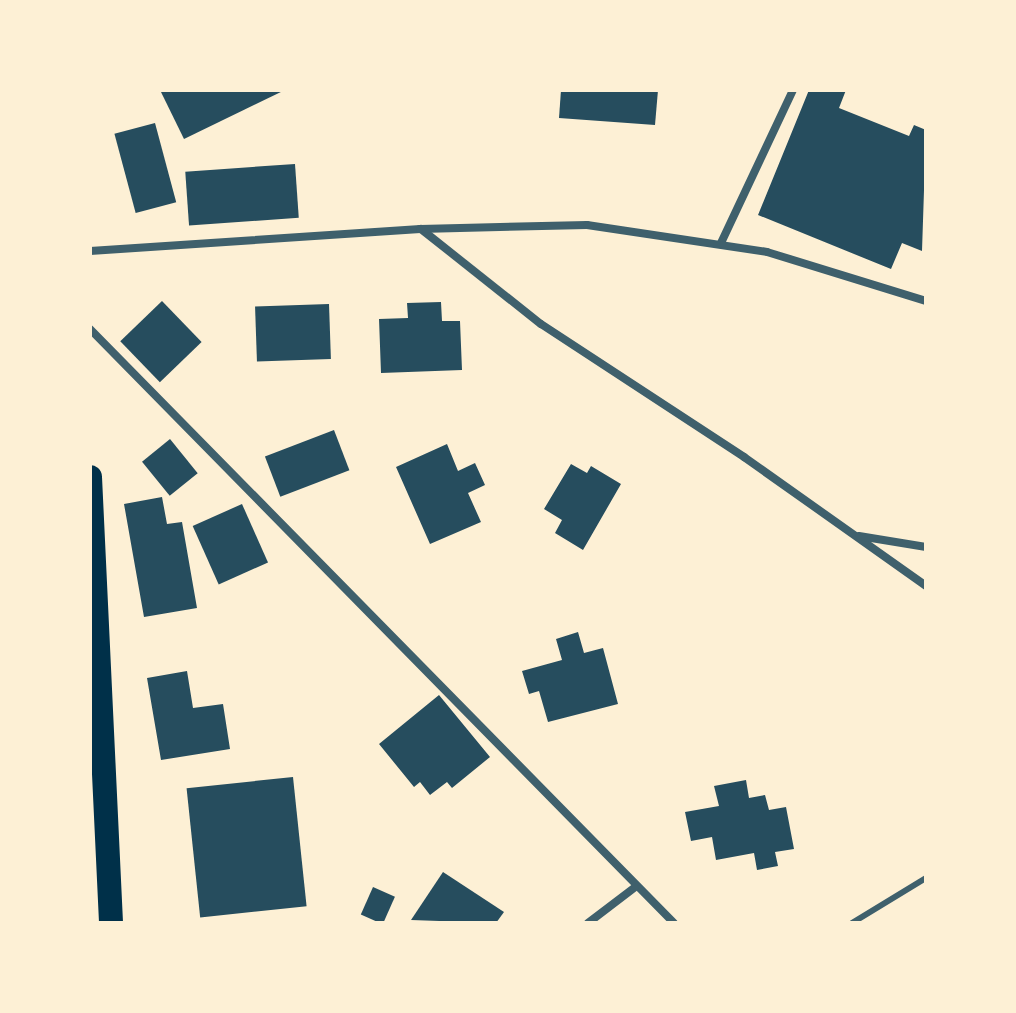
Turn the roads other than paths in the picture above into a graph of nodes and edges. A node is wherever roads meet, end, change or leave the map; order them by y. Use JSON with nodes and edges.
{"nodes":[{"id":1,"x":793,"y":90,"type":"edge"},
{"id":2,"x":420,"y":229,"type":"junction"},
{"id":3,"x":721,"y":243,"type":"junction"},
{"id":4,"x":90,"y":251,"type":"edge"},
{"id":5,"x":926,"y":301,"type":"edge"},
{"id":6,"x":90,"y":329,"type":"edge"},
{"id":7,"x":90,"y":477,"type":"edge"},
{"id":8,"x":854,"y":535,"type":"junction"},
{"id":9,"x":926,"y":547,"type":"edge"},
{"id":10,"x":926,"y":586,"type":"edge"},
{"id":11,"x":926,"y":878,"type":"edge"},
{"id":12,"x":634,"y":888,"type":"junction"},
{"id":13,"x":111,"y":923,"type":"edge"},
{"id":14,"x":588,"y":923,"type":"edge"},
{"id":15,"x":674,"y":923,"type":"edge"},
{"id":16,"x":852,"y":923,"type":"edge"}],
"edges":[{"from":1,"to":3,"type":"street"},
{"from":2,"to":3,"type":"street"},
{"from":2,"to":4,"type":"street"},
{"from":2,"to":8,"type":"street"},
{"from":3,"to":5,"type":"street"},
{"from":6,"to":12,"type":"street"},
{"from":7,"to":13,"type":"highway"},
{"from":8,"to":9,"type":"street"},
{"from":8,"to":10,"type":"street"},
{"from":11,"to":16,"type":"lane"},
{"from":12,"to":14,"type":"street"},
{"from":12,"to":15,"type":"street"}]}
